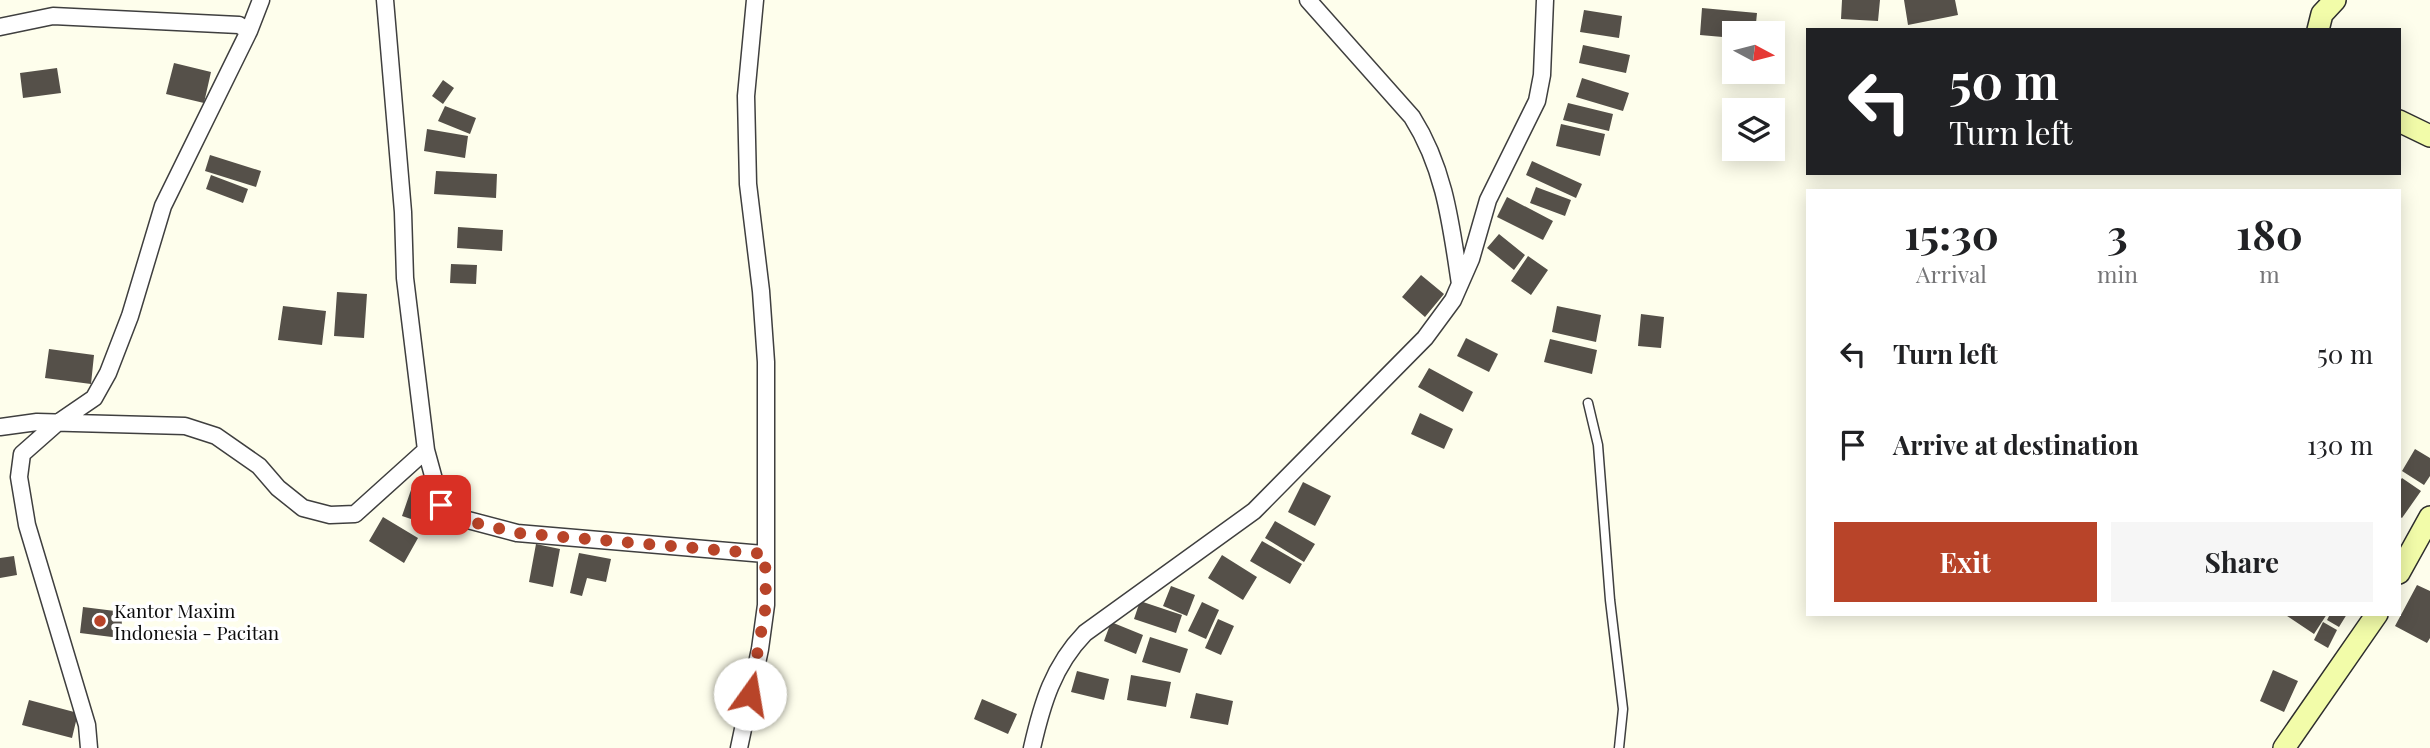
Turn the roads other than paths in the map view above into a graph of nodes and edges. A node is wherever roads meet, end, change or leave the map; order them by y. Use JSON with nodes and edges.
{"nodes":[{"id":1,"x":261,"y":0,"type":"edge"},
{"id":2,"x":385,"y":0,"type":"edge"},
{"id":3,"x":755,"y":0,"type":"edge"},
{"id":4,"x":1308,"y":0,"type":"edge"},
{"id":5,"x":1545,"y":0,"type":"edge"},
{"id":6,"x":2335,"y":0,"type":"edge"},
{"id":7,"x":0,"y":27,"type":"edge"},
{"id":8,"x":2318,"y":28,"type":"edge"},
{"id":9,"x":249,"y":31,"type":"junction"},
{"id":10,"x":2401,"y":122,"type":"edge"},
{"id":11,"x":2430,"y":136,"type":"edge"},
{"id":12,"x":1461,"y":287,"type":"junction"},
{"id":13,"x":1588,"y":403,"type":"dead end"},
{"id":14,"x":56,"y":424,"type":"junction"},
{"id":15,"x":0,"y":427,"type":"edge"},
{"id":16,"x":426,"y":450,"type":"junction"},
{"id":17,"x":2430,"y":517,"type":"edge"},
{"id":18,"x":765,"y":554,"type":"junction"},
{"id":19,"x":2401,"y":569,"type":"edge"},
{"id":20,"x":2375,"y":616,"type":"edge"},
{"id":21,"x":89,"y":748,"type":"edge"},
{"id":22,"x":739,"y":748,"type":"edge"},
{"id":23,"x":1032,"y":748,"type":"edge"},
{"id":24,"x":1619,"y":748,"type":"edge"},
{"id":25,"x":2284,"y":748,"type":"edge"}],
"edges":[{"from":1,"to":9,"type":"street"},
{"from":2,"to":16,"type":"street"},
{"from":3,"to":18,"type":"street"},
{"from":4,"to":12,"type":"street"},
{"from":5,"to":12,"type":"street"},
{"from":6,"to":8,"type":"main road"},
{"from":7,"to":9,"type":"street"},
{"from":9,"to":14,"type":"street"},
{"from":10,"to":11,"type":"main road"},
{"from":12,"to":23,"type":"street"},
{"from":13,"to":24,"type":"lane"},
{"from":14,"to":15,"type":"street"},
{"from":14,"to":16,"type":"street"},
{"from":14,"to":21,"type":"street"},
{"from":16,"to":18,"type":"street"},
{"from":17,"to":19,"type":"main road"},
{"from":18,"to":22,"type":"street"},
{"from":20,"to":25,"type":"main road"}]}
